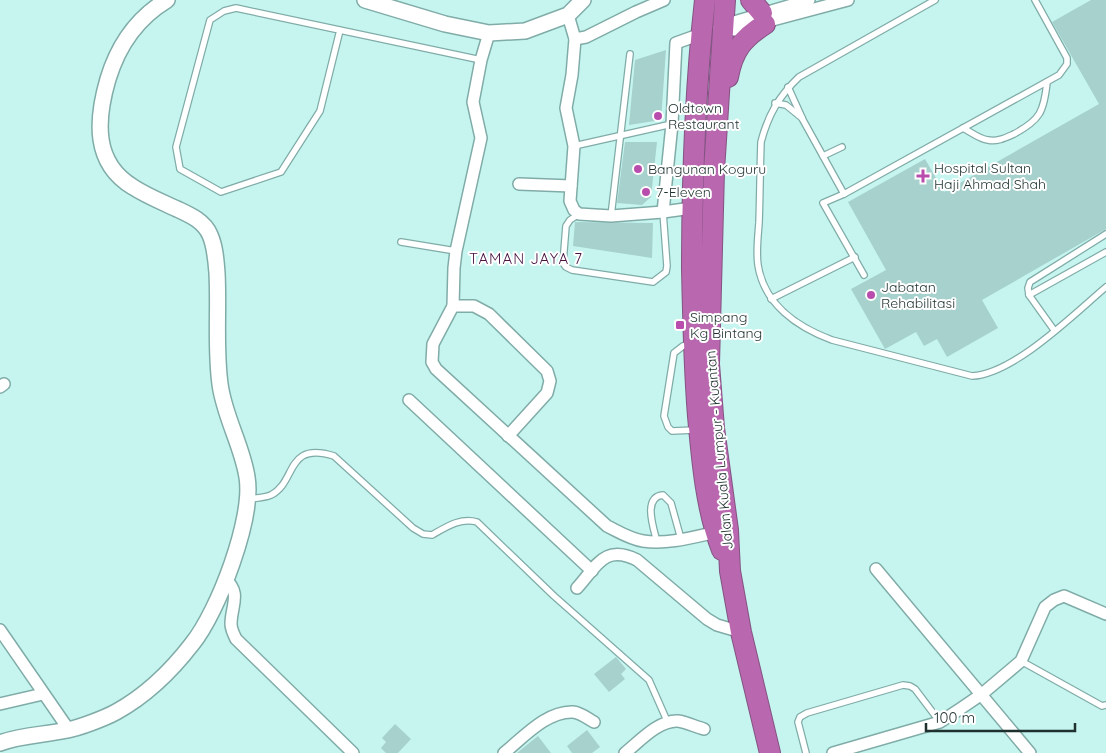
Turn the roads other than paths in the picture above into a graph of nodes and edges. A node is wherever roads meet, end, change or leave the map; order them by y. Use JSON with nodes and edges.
{"nodes":[{"id":1,"x":167,"y":0,"type":"edge"},
{"id":2,"x":365,"y":0,"type":"edge"},
{"id":3,"x":583,"y":0,"type":"edge"},
{"id":4,"x":664,"y":0,"type":"edge"},
{"id":5,"x":705,"y":0,"type":"edge"},
{"id":6,"x":725,"y":0,"type":"edge"},
{"id":7,"x":809,"y":0,"type":"edge"},
{"id":8,"x":848,"y":0,"type":"edge"},
{"id":9,"x":1035,"y":0,"type":"edge"},
{"id":10,"x":931,"y":1,"type":"edge"},
{"id":11,"x":760,"y":12,"type":"edge"},
{"id":12,"x":568,"y":15,"type":"junction"},
{"id":13,"x":723,"y":28,"type":"junction"},
{"id":14,"x":340,"y":30,"type":"junction"},
{"id":15,"x":701,"y":32,"type":"junction"},
{"id":16,"x":489,"y":33,"type":"junction"},
{"id":17,"x":574,"y":39,"type":"junction"},
{"id":18,"x":630,"y":54,"type":"dead end"},
{"id":19,"x":481,"y":60,"type":"junction"},
{"id":20,"x":1047,"y":82,"type":"junction"},
{"id":21,"x":788,"y":87,"type":"junction"},
{"id":22,"x":775,"y":104,"type":"junction"},
{"id":23,"x":803,"y":120,"type":"junction"},
{"id":24,"x":672,"y":124,"type":"junction"},
{"id":25,"x":717,"y":128,"type":"junction"},
{"id":26,"x":963,"y":128,"type":"junction"},
{"id":27,"x":621,"y":135,"type":"junction"},
{"id":28,"x":574,"y":146,"type":"junction"},
{"id":29,"x":842,"y":147,"type":"dead end"},
{"id":30,"x":823,"y":156,"type":"junction"},
{"id":31,"x":520,"y":184,"type":"dead end"},
{"id":32,"x":571,"y":186,"type":"junction"},
{"id":33,"x":844,"y":194,"type":"junction"},
{"id":34,"x":692,"y":208,"type":"junction"},
{"id":35,"x":662,"y":212,"type":"junction"},
{"id":36,"x":579,"y":214,"type":"junction"},
{"id":37,"x":611,"y":216,"type":"junction"},
{"id":38,"x":1106,"y":234,"type":"edge"},
{"id":39,"x":401,"y":242,"type":"dead end"},
{"id":40,"x":456,"y":251,"type":"junction"},
{"id":41,"x":1106,"y":252,"type":"edge"},
{"id":42,"x":855,"y":258,"type":"junction"},
{"id":43,"x":864,"y":275,"type":"dead end"},
{"id":44,"x":1106,"y":287,"type":"edge"},
{"id":45,"x":1029,"y":295,"type":"junction"},
{"id":46,"x":771,"y":299,"type":"junction"},
{"id":47,"x":453,"y":306,"type":"junction"},
{"id":48,"x":1054,"y":330,"type":"junction"},
{"id":49,"x":693,"y":342,"type":"junction"},
{"id":50,"x":408,"y":400,"type":"dead end"},
{"id":51,"x":699,"y":430,"type":"junction"},
{"id":52,"x":508,"y":436,"type":"junction"},
{"id":53,"x":248,"y":499,"type":"junction"},
{"id":54,"x":722,"y":531,"type":"junction"},
{"id":55,"x":680,"y":539,"type":"junction"},
{"id":56,"x":657,"y":542,"type":"junction"},
{"id":57,"x":876,"y":569,"type":"dead end"},
{"id":58,"x":592,"y":571,"type":"junction"},
{"id":59,"x":225,"y":580,"type":"junction"},
{"id":60,"x":577,"y":588,"type":"dead end"},
{"id":61,"x":1106,"y":614,"type":"edge"},
{"id":62,"x":0,"y":630,"type":"edge"},
{"id":63,"x":742,"y":632,"type":"junction"},
{"id":64,"x":1021,"y":661,"type":"junction"},
{"id":65,"x":43,"y":694,"type":"junction"},
{"id":66,"x":982,"y":694,"type":"junction"},
{"id":67,"x":0,"y":704,"type":"edge"},
{"id":68,"x":1106,"y":705,"type":"edge"},
{"id":69,"x":594,"y":722,"type":"dead end"},
{"id":70,"x":940,"y":722,"type":"junction"},
{"id":71,"x":668,"y":723,"type":"junction"},
{"id":72,"x":704,"y":729,"type":"dead end"},
{"id":73,"x":69,"y":730,"type":"junction"},
{"id":74,"x":0,"y":743,"type":"edge"},
{"id":75,"x":353,"y":753,"type":"edge"},
{"id":76,"x":504,"y":753,"type":"edge"},
{"id":77,"x":625,"y":753,"type":"edge"},
{"id":78,"x":770,"y":753,"type":"edge"},
{"id":79,"x":806,"y":753,"type":"edge"},
{"id":80,"x":833,"y":753,"type":"edge"},
{"id":81,"x":1030,"y":753,"type":"edge"}],
"edges":[{"from":1,"to":53,"type":"street"},
{"from":2,"to":16,"type":"street"},
{"from":3,"to":12,"type":"street"},
{"from":4,"to":17,"type":"street"},
{"from":5,"to":15,"type":"highway","name":"Jalan Kuala Lumpur - Kuantan"},
{"from":6,"to":13,"type":"highway","name":"Jalan Kuala Lumpur - Kuantan"},
{"from":7,"to":11,"type":"street"},
{"from":8,"to":11,"type":"street"},
{"from":9,"to":20,"type":"lane"},
{"from":10,"to":21,"type":"lane"},
{"from":11,"to":13,"type":"street"},
{"from":11,"to":25,"type":"highway"},
{"from":12,"to":16,"type":"street"},
{"from":12,"to":17,"type":"street"},
{"from":13,"to":15,"type":"street"},
{"from":13,"to":25,"type":"highway","name":"Jalan Kuala Lumpur - Kuantan"},
{"from":14,"to":14,"type":"lane"},
{"from":14,"to":19,"type":"lane"},
{"from":15,"to":24,"type":"street"},
{"from":15,"to":34,"type":"highway","name":"Jalan Kuala Lumpur - Kuantan"},
{"from":16,"to":19,"type":"street"},
{"from":17,"to":28,"type":"street"},
{"from":18,"to":27,"type":"lane"},
{"from":19,"to":40,"type":"street"},
{"from":20,"to":26,"type":"lane"},
{"from":20,"to":26,"type":"lane"},
{"from":21,"to":22,"type":"lane"},
{"from":21,"to":23,"type":"lane"},
{"from":22,"to":23,"type":"lane"},
{"from":22,"to":46,"type":"lane"},
{"from":23,"to":30,"type":"lane"},
{"from":24,"to":27,"type":"lane"},
{"from":24,"to":35,"type":"street"},
{"from":25,"to":54,"type":"highway","name":"Jalan Kuala Lumpur - Kuantan"},
{"from":26,"to":33,"type":"lane"},
{"from":27,"to":28,"type":"lane"},
{"from":27,"to":37,"type":"lane"},
{"from":28,"to":32,"type":"street"},
{"from":29,"to":30,"type":"lane"},
{"from":30,"to":33,"type":"lane"},
{"from":31,"to":32,"type":"street"},
{"from":32,"to":36,"type":"street"},
{"from":33,"to":42,"type":"lane"},
{"from":34,"to":35,"type":"street"},
{"from":34,"to":49,"type":"highway","name":"Jalan Kuala Lumpur - Kuantan"},
{"from":35,"to":36,"type":"lane"},
{"from":35,"to":37,"type":"street"},
{"from":36,"to":37,"type":"street"},
{"from":38,"to":45,"type":"lane"},
{"from":39,"to":40,"type":"lane"},
{"from":40,"to":47,"type":"street"},
{"from":41,"to":45,"type":"lane"},
{"from":42,"to":43,"type":"lane"},
{"from":42,"to":46,"type":"lane"},
{"from":44,"to":48,"type":"lane"},
{"from":45,"to":48,"type":"lane"},
{"from":46,"to":48,"type":"lane"},
{"from":47,"to":52,"type":"street"},
{"from":47,"to":52,"type":"street"},
{"from":49,"to":51,"type":"highway","name":"Jalan Kuala Lumpur - Kuantan"},
{"from":49,"to":51,"type":"lane"},
{"from":50,"to":58,"type":"street"},
{"from":51,"to":54,"type":"highway","name":"Jalan Kuala Lumpur - Kuantan"},
{"from":52,"to":56,"type":"street"},
{"from":53,"to":59,"type":"street"},
{"from":53,"to":71,"type":"lane"},
{"from":54,"to":55,"type":"street"},
{"from":54,"to":63,"type":"highway","name":"Jalan Kuala Lumpur - Kuantan"},
{"from":55,"to":56,"type":"street"},
{"from":55,"to":56,"type":"lane"},
{"from":57,"to":66,"type":"street"},
{"from":58,"to":60,"type":"street"},
{"from":58,"to":63,"type":"street"},
{"from":59,"to":73,"type":"street"},
{"from":59,"to":75,"type":"street"},
{"from":61,"to":64,"type":"street"},
{"from":62,"to":65,"type":"street"},
{"from":63,"to":78,"type":"highway","name":"Jalan Kuala Lumpur - Kuantan"},
{"from":64,"to":66,"type":"street"},
{"from":64,"to":68,"type":"lane"},
{"from":65,"to":67,"type":"street"},
{"from":65,"to":73,"type":"street"},
{"from":66,"to":70,"type":"street"},
{"from":66,"to":81,"type":"street"},
{"from":69,"to":76,"type":"street"},
{"from":70,"to":79,"type":"lane"},
{"from":70,"to":80,"type":"street"},
{"from":71,"to":72,"type":"street"},
{"from":71,"to":77,"type":"street"},
{"from":73,"to":74,"type":"street"}]}
